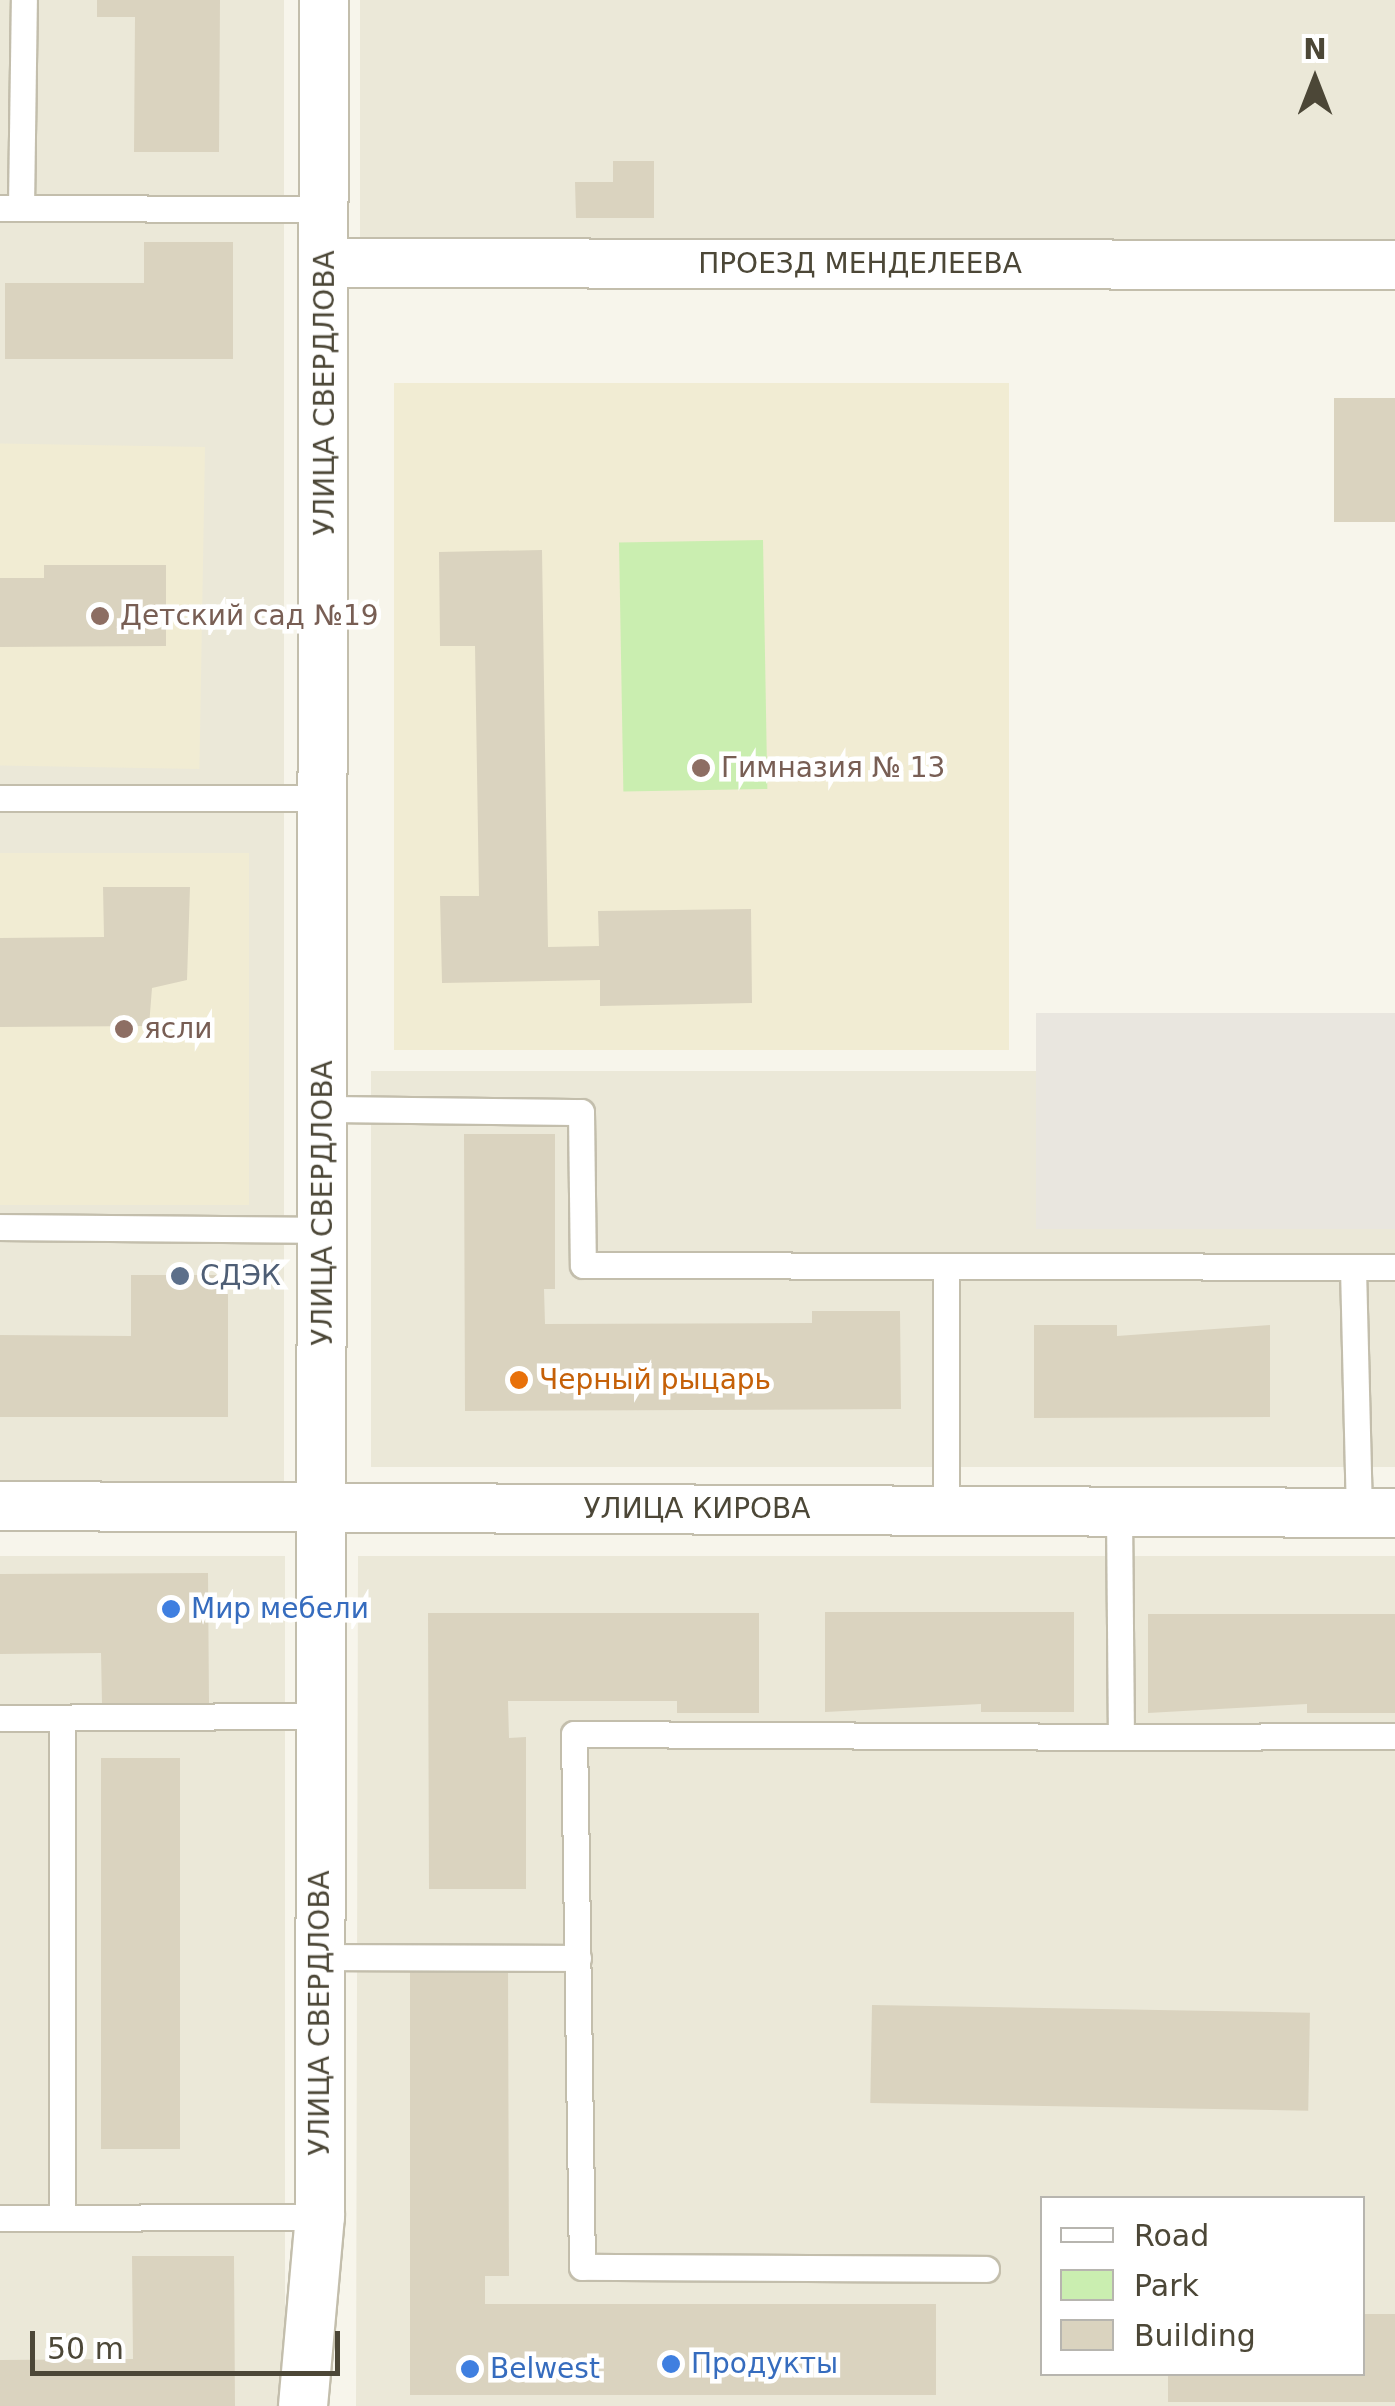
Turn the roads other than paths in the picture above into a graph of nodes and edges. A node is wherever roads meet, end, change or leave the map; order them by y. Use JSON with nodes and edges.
{"nodes":[{"id":1,"x":24,"y":0,"type":"edge"},
{"id":2,"x":324,"y":0,"type":"edge"},
{"id":3,"x":11,"y":208,"type":"edge"},
{"id":4,"x":324,"y":210,"type":"junction"},
{"id":5,"x":326,"y":263,"type":"junction"},
{"id":6,"x":1395,"y":264,"type":"edge"},
{"id":7,"x":0,"y":798,"type":"edge"},
{"id":8,"x":328,"y":798,"type":"junction"},
{"id":9,"x":324,"y":1109,"type":"junction"},
{"id":10,"x":0,"y":1227,"type":"edge"},
{"id":11,"x":322,"y":1230,"type":"junction"},
{"id":12,"x":946,"y":1266,"type":"junction"},
{"id":13,"x":1353,"y":1268,"type":"junction"},
{"id":14,"x":1395,"y":1268,"type":"edge"},
{"id":15,"x":0,"y":1506,"type":"edge"},
{"id":16,"x":322,"y":1506,"type":"junction"},
{"id":17,"x":946,"y":1511,"type":"junction"},
{"id":18,"x":1119,"y":1512,"type":"junction"},
{"id":19,"x":1377,"y":1513,"type":"edge"},
{"id":20,"x":321,"y":1716,"type":"junction"},
{"id":21,"x":0,"y":1718,"type":"edge"},
{"id":22,"x":62,"y":1718,"type":"junction"},
{"id":23,"x":1395,"y":1736,"type":"edge"},
{"id":24,"x":1121,"y":1737,"type":"junction"},
{"id":25,"x":320,"y":1957,"type":"junction"},
{"id":26,"x":578,"y":1958,"type":"junction"},
{"id":27,"x":320,"y":2217,"type":"junction"},
{"id":28,"x":0,"y":2218,"type":"edge"},
{"id":29,"x":62,"y":2218,"type":"junction"},
{"id":30,"x":986,"y":2269,"type":"dead end"},
{"id":31,"x":303,"y":2406,"type":"edge"}],
"edges":[{"from":1,"to":3,"type":"lane"},
{"from":2,"to":4,"type":"street","name":"УЛИЦА СВЕРДЛОВА"},
{"from":3,"to":4,"type":"lane"},
{"from":4,"to":5,"type":"street","name":"УЛИЦА СВЕРДЛОВА"},
{"from":5,"to":6,"type":"street","name":"ПРОЕЗД МЕНДЕЛЕЕВА"},
{"from":5,"to":8,"type":"street","name":"УЛИЦА СВЕРДЛОВА"},
{"from":7,"to":8,"type":"lane"},
{"from":8,"to":9,"type":"street","name":"УЛИЦА СВЕРДЛОВА"},
{"from":9,"to":11,"type":"street","name":"УЛИЦА СВЕРДЛОВА"},
{"from":9,"to":12,"type":"lane"},
{"from":10,"to":11,"type":"lane"},
{"from":11,"to":16,"type":"street","name":"УЛИЦА СВЕРДЛОВА"},
{"from":12,"to":13,"type":"lane"},
{"from":12,"to":17,"type":"lane"},
{"from":13,"to":14,"type":"lane"},
{"from":13,"to":19,"type":"lane"},
{"from":15,"to":16,"type":"street","name":"УЛИЦА КИРОВА"},
{"from":16,"to":17,"type":"street","name":"УЛИЦА КИРОВА"},
{"from":16,"to":20,"type":"street","name":"УЛИЦА СВЕРДЛОВА"},
{"from":17,"to":18,"type":"street","name":"УЛИЦА КИРОВА"},
{"from":18,"to":19,"type":"street","name":"УЛИЦА КИРОВА"},
{"from":18,"to":24,"type":"lane"},
{"from":20,"to":22,"type":"lane"},
{"from":20,"to":25,"type":"street","name":"УЛИЦА СВЕРДЛОВА"},
{"from":21,"to":22,"type":"lane"},
{"from":22,"to":29,"type":"lane"},
{"from":23,"to":24,"type":"lane"},
{"from":24,"to":26,"type":"lane"},
{"from":25,"to":26,"type":"lane"},
{"from":25,"to":27,"type":"street","name":"УЛИЦА СВЕРДЛОВА"},
{"from":26,"to":30,"type":"lane"},
{"from":27,"to":29,"type":"lane"},
{"from":27,"to":31,"type":"street","name":"УЛИЦА СВЕРДЛОВА"},
{"from":28,"to":29,"type":"lane"}]}
